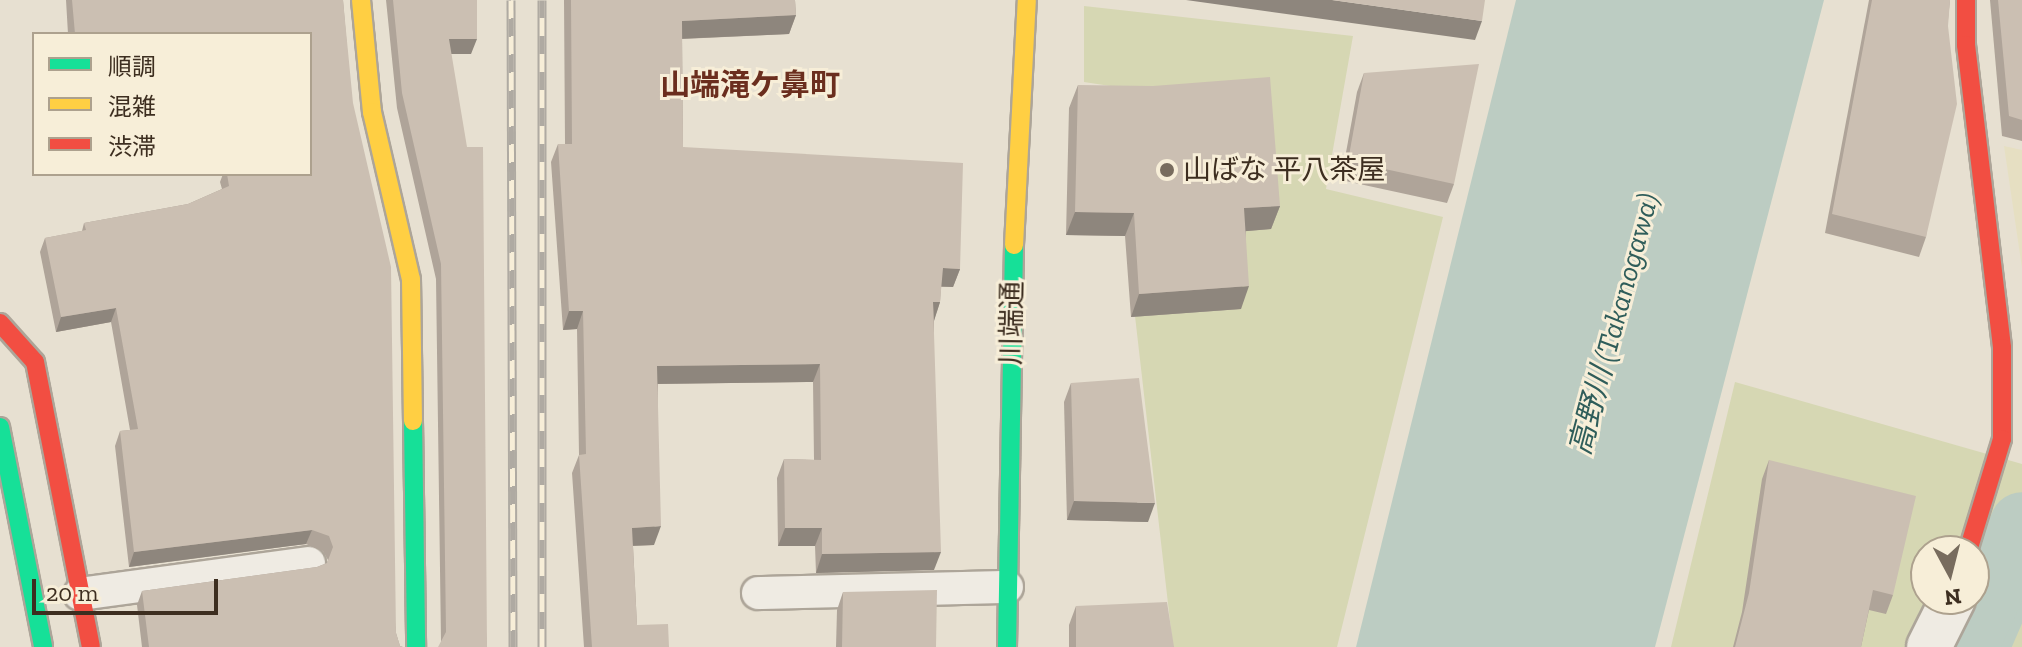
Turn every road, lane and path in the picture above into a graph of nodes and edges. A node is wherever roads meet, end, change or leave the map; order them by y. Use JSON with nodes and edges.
{"nodes":[{"id":1,"x":361,"y":0,"type":"edge"},
{"id":2,"x":1027,"y":0,"type":"edge"},
{"id":3,"x":1966,"y":0,"type":"edge"},
{"id":4,"x":0,"y":323,"type":"edge"},
{"id":5,"x":2012,"y":352,"type":"edge"},
{"id":6,"x":0,"y":427,"type":"edge"},
{"id":7,"x":1973,"y":535,"type":"edge"},
{"id":8,"x":309,"y":563,"type":"dead end"},
{"id":9,"x":1007,"y":587,"type":"junction"},
{"id":10,"x":758,"y":593,"type":"dead end"},
{"id":11,"x":80,"y":594,"type":"junction"},
{"id":12,"x":1945,"y":615,"type":"edge"},
{"id":13,"x":43,"y":647,"type":"edge"},
{"id":14,"x":91,"y":647,"type":"edge"},
{"id":15,"x":416,"y":647,"type":"edge"},
{"id":16,"x":1007,"y":647,"type":"edge"},
{"id":17,"x":1929,"y":647,"type":"edge"}],
"edges":[{"from":1,"to":15,"type":"main road"},
{"from":2,"to":9,"type":"main road","name":"川端通"},
{"from":3,"to":5,"type":"main road"},
{"from":4,"to":11,"type":"main road"},
{"from":5,"to":7,"type":"main road"},
{"from":6,"to":13,"type":"main road"},
{"from":8,"to":11,"type":"lane"},
{"from":9,"to":10,"type":"lane"},
{"from":9,"to":16,"type":"main road","name":"川端通"},
{"from":11,"to":14,"type":"main road"},
{"from":12,"to":17,"type":"street"}]}
